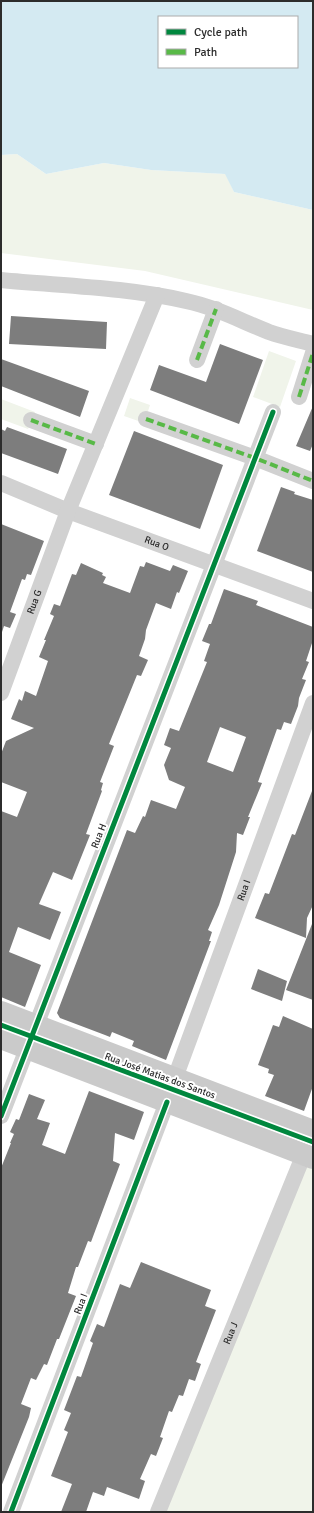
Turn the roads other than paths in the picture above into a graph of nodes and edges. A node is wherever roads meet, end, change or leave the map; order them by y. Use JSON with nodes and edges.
{"nodes":[{"id":1,"x":1,"y":280,"type":"edge"},
{"id":2,"x":157,"y":295,"type":"junction"},
{"id":3,"x":216,"y":309,"type":"junction"},
{"id":4,"x":313,"y":344,"type":"edge"},
{"id":5,"x":313,"y":353,"type":"edge"},
{"id":6,"x":197,"y":360,"type":"dead end"},
{"id":7,"x":299,"y":397,"type":"dead end"},
{"id":8,"x":273,"y":412,"type":"dead end"},
{"id":9,"x":146,"y":419,"type":"dead end"},
{"id":10,"x":31,"y":420,"type":"dead end"},
{"id":11,"x":96,"y":444,"type":"junction"},
{"id":12,"x":255,"y":458,"type":"junction"},
{"id":13,"x":313,"y":480,"type":"edge"},
{"id":14,"x":1,"y":483,"type":"edge"},
{"id":15,"x":68,"y":511,"type":"junction"},
{"id":16,"x":213,"y":563,"type":"junction"},
{"id":17,"x":313,"y":600,"type":"edge"},
{"id":18,"x":1,"y":693,"type":"edge"},
{"id":19,"x":313,"y":703,"type":"edge"},
{"id":20,"x":1,"y":1012,"type":"edge"},
{"id":21,"x":36,"y":1025,"type":"junction"},
{"id":22,"x":1,"y":1038,"type":"edge"},
{"id":23,"x":27,"y":1048,"type":"junction"},
{"id":24,"x":175,"y":1078,"type":"junction"},
{"id":25,"x":167,"y":1102,"type":"junction"},
{"id":26,"x":1,"y":1116,"type":"edge"},
{"id":27,"x":313,"y":1131,"type":"edge"},
{"id":28,"x":308,"y":1156,"type":"edge"},
{"id":29,"x":11,"y":1512,"type":"edge"},
{"id":30,"x":158,"y":1512,"type":"edge"}],
"edges":[{"from":1,"to":2,"type":"street"},
{"from":2,"to":3,"type":"street"},
{"from":2,"to":11,"type":"street","name":"Rua G"},
{"from":3,"to":4,"type":"street"},
{"from":3,"to":6,"type":"street"},
{"from":5,"to":7,"type":"street"},
{"from":8,"to":12,"type":"street","name":"Rua H"},
{"from":9,"to":12,"type":"street"},
{"from":10,"to":11,"type":"street"},
{"from":11,"to":15,"type":"street","name":"Rua G"},
{"from":12,"to":13,"type":"street"},
{"from":12,"to":16,"type":"street","name":"Rua H"},
{"from":14,"to":15,"type":"street","name":"Rua O"},
{"from":15,"to":16,"type":"street","name":"Rua O"},
{"from":15,"to":18,"type":"street","name":"Rua G"},
{"from":16,"to":17,"type":"street","name":"Rua O"},
{"from":16,"to":21,"type":"street","name":"Rua H"},
{"from":19,"to":24,"type":"street","name":"Rua I"},
{"from":20,"to":21,"type":"main road","name":"Rua José Matias dos Santos"},
{"from":21,"to":23,"type":"street","name":"Rua H"},
{"from":21,"to":24,"type":"main road","name":"Rua José Matias dos Santos"},
{"from":22,"to":23,"type":"main road","name":"Rua José Matias dos Santos"},
{"from":23,"to":25,"type":"main road","name":"Rua José Matias dos Santos"},
{"from":23,"to":26,"type":"street","name":"Rua H"},
{"from":24,"to":27,"type":"main road","name":"Rua José Matias dos Santos"},
{"from":25,"to":28,"type":"main road","name":"Rua José Matias dos Santos"},
{"from":25,"to":29,"type":"street","name":"Rua I"},
{"from":28,"to":30,"type":"street","name":"Rua J"}]}
